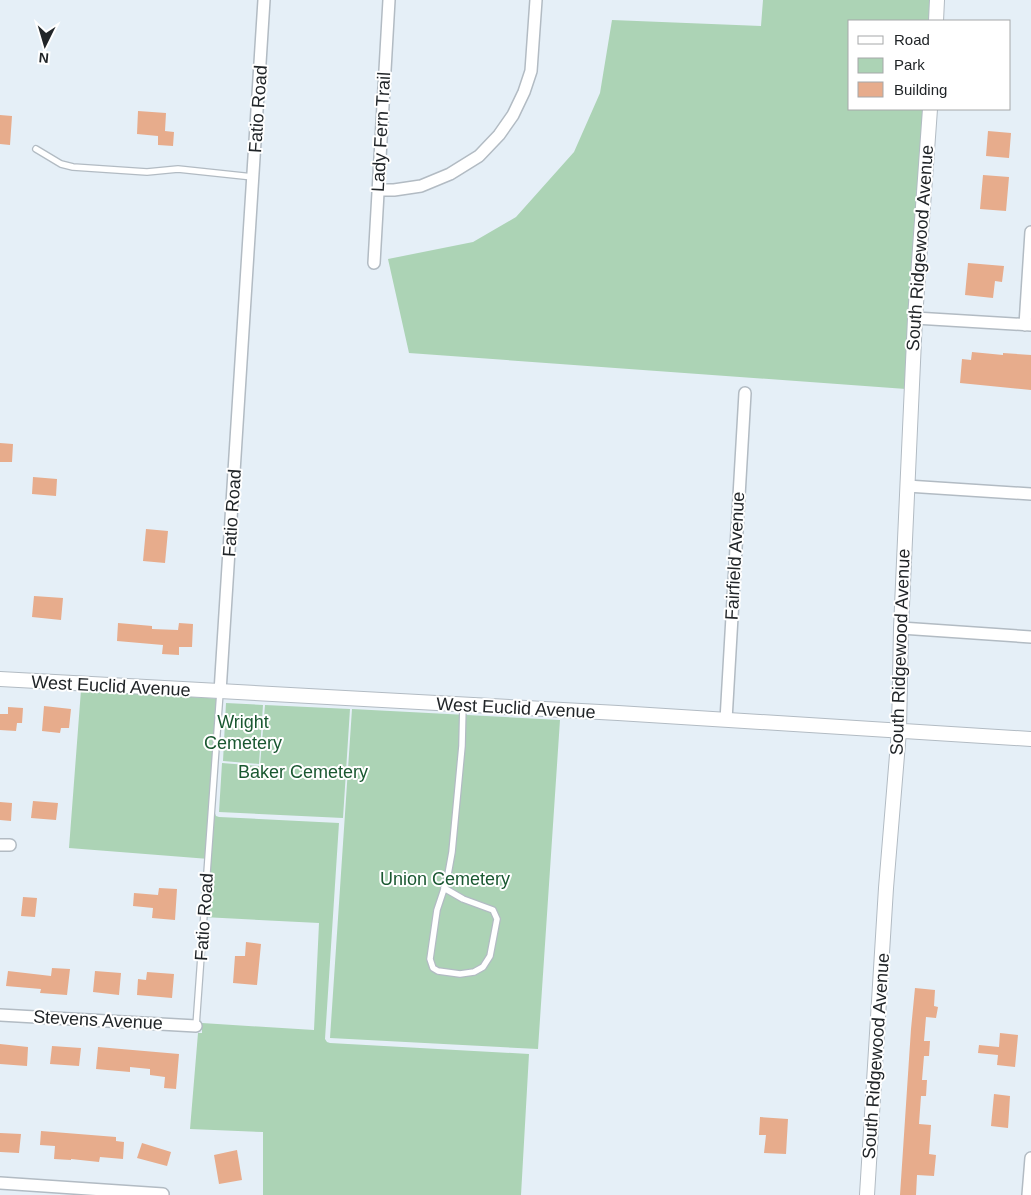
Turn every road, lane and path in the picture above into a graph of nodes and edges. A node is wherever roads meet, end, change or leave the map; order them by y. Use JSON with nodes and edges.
{"nodes":[{"id":1,"x":264,"y":0,"type":"edge"},
{"id":2,"x":389,"y":0,"type":"edge"},
{"id":3,"x":536,"y":0,"type":"edge"},
{"id":4,"x":937,"y":0,"type":"edge"},
{"id":5,"x":936,"y":20,"type":"edge"},
{"id":6,"x":930,"y":110,"type":"edge"},
{"id":7,"x":36,"y":148,"type":"dead end"},
{"id":8,"x":253,"y":177,"type":"junction"},
{"id":9,"x":378,"y":190,"type":"junction"},
{"id":10,"x":1031,"y":232,"type":"edge"},
{"id":11,"x":374,"y":263,"type":"dead end"},
{"id":12,"x":915,"y":318,"type":"junction"},
{"id":13,"x":1028,"y":325,"type":"edge"},
{"id":14,"x":745,"y":392,"type":"dead end"},
{"id":15,"x":907,"y":486,"type":"junction"},
{"id":16,"x":1031,"y":494,"type":"edge"},
{"id":17,"x":901,"y":628,"type":"junction"},
{"id":18,"x":1031,"y":637,"type":"edge"},
{"id":19,"x":0,"y":679,"type":"edge"},
{"id":20,"x":220,"y":692,"type":"junction"},
{"id":21,"x":463,"y":704,"type":"junction"},
{"id":22,"x":726,"y":720,"type":"junction"},
{"id":23,"x":899,"y":731,"type":"junction"},
{"id":24,"x":1031,"y":739,"type":"edge"},
{"id":25,"x":444,"y":888,"type":"junction"},
{"id":26,"x":0,"y":1015,"type":"edge"},
{"id":27,"x":196,"y":1026,"type":"joint"},
{"id":28,"x":1031,"y":1158,"type":"edge"},
{"id":29,"x":0,"y":1183,"type":"edge"},
{"id":30,"x":163,"y":1194,"type":"edge"},
{"id":31,"x":867,"y":1195,"type":"edge"},
{"id":32,"x":1028,"y":1195,"type":"edge"}],
"edges":[{"from":1,"to":8,"type":"street","name":"Fatio Road"},
{"from":2,"to":9,"type":"street","name":"Lady Fern Trail"},
{"from":3,"to":9,"type":"street"},
{"from":4,"to":5,"type":"street"},
{"from":6,"to":12,"type":"street","name":"South Ridgewood Avenue"},
{"from":7,"to":8,"type":"lane"},
{"from":8,"to":20,"type":"street","name":"Fatio Road"},
{"from":9,"to":11,"type":"street","name":"Lady Fern Trail"},
{"from":10,"to":13,"type":"street"},
{"from":12,"to":13,"type":"street"},
{"from":12,"to":15,"type":"street","name":"South Ridgewood Avenue"},
{"from":14,"to":22,"type":"street","name":"Fairfield Avenue"},
{"from":15,"to":16,"type":"street"},
{"from":15,"to":17,"type":"street","name":"South Ridgewood Avenue"},
{"from":17,"to":18,"type":"street"},
{"from":17,"to":23,"type":"street","name":"South Ridgewood Avenue"},
{"from":19,"to":20,"type":"street","name":"West Euclid Avenue"},
{"from":20,"to":21,"type":"street","name":"West Euclid Avenue"},
{"from":20,"to":27,"type":"lane","name":"Fatio Road"},
{"from":21,"to":22,"type":"street","name":"West Euclid Avenue"},
{"from":21,"to":25,"type":"lane"},
{"from":22,"to":23,"type":"street","name":"West Euclid Avenue"},
{"from":23,"to":24,"type":"street","name":"West Euclid Avenue"},
{"from":23,"to":31,"type":"street","name":"South Ridgewood Avenue"},
{"from":25,"to":25,"type":"lane"},
{"from":26,"to":27,"type":"street","name":"Stevens Avenue"},
{"from":28,"to":32,"type":"street"},
{"from":29,"to":30,"type":"street"}]}
